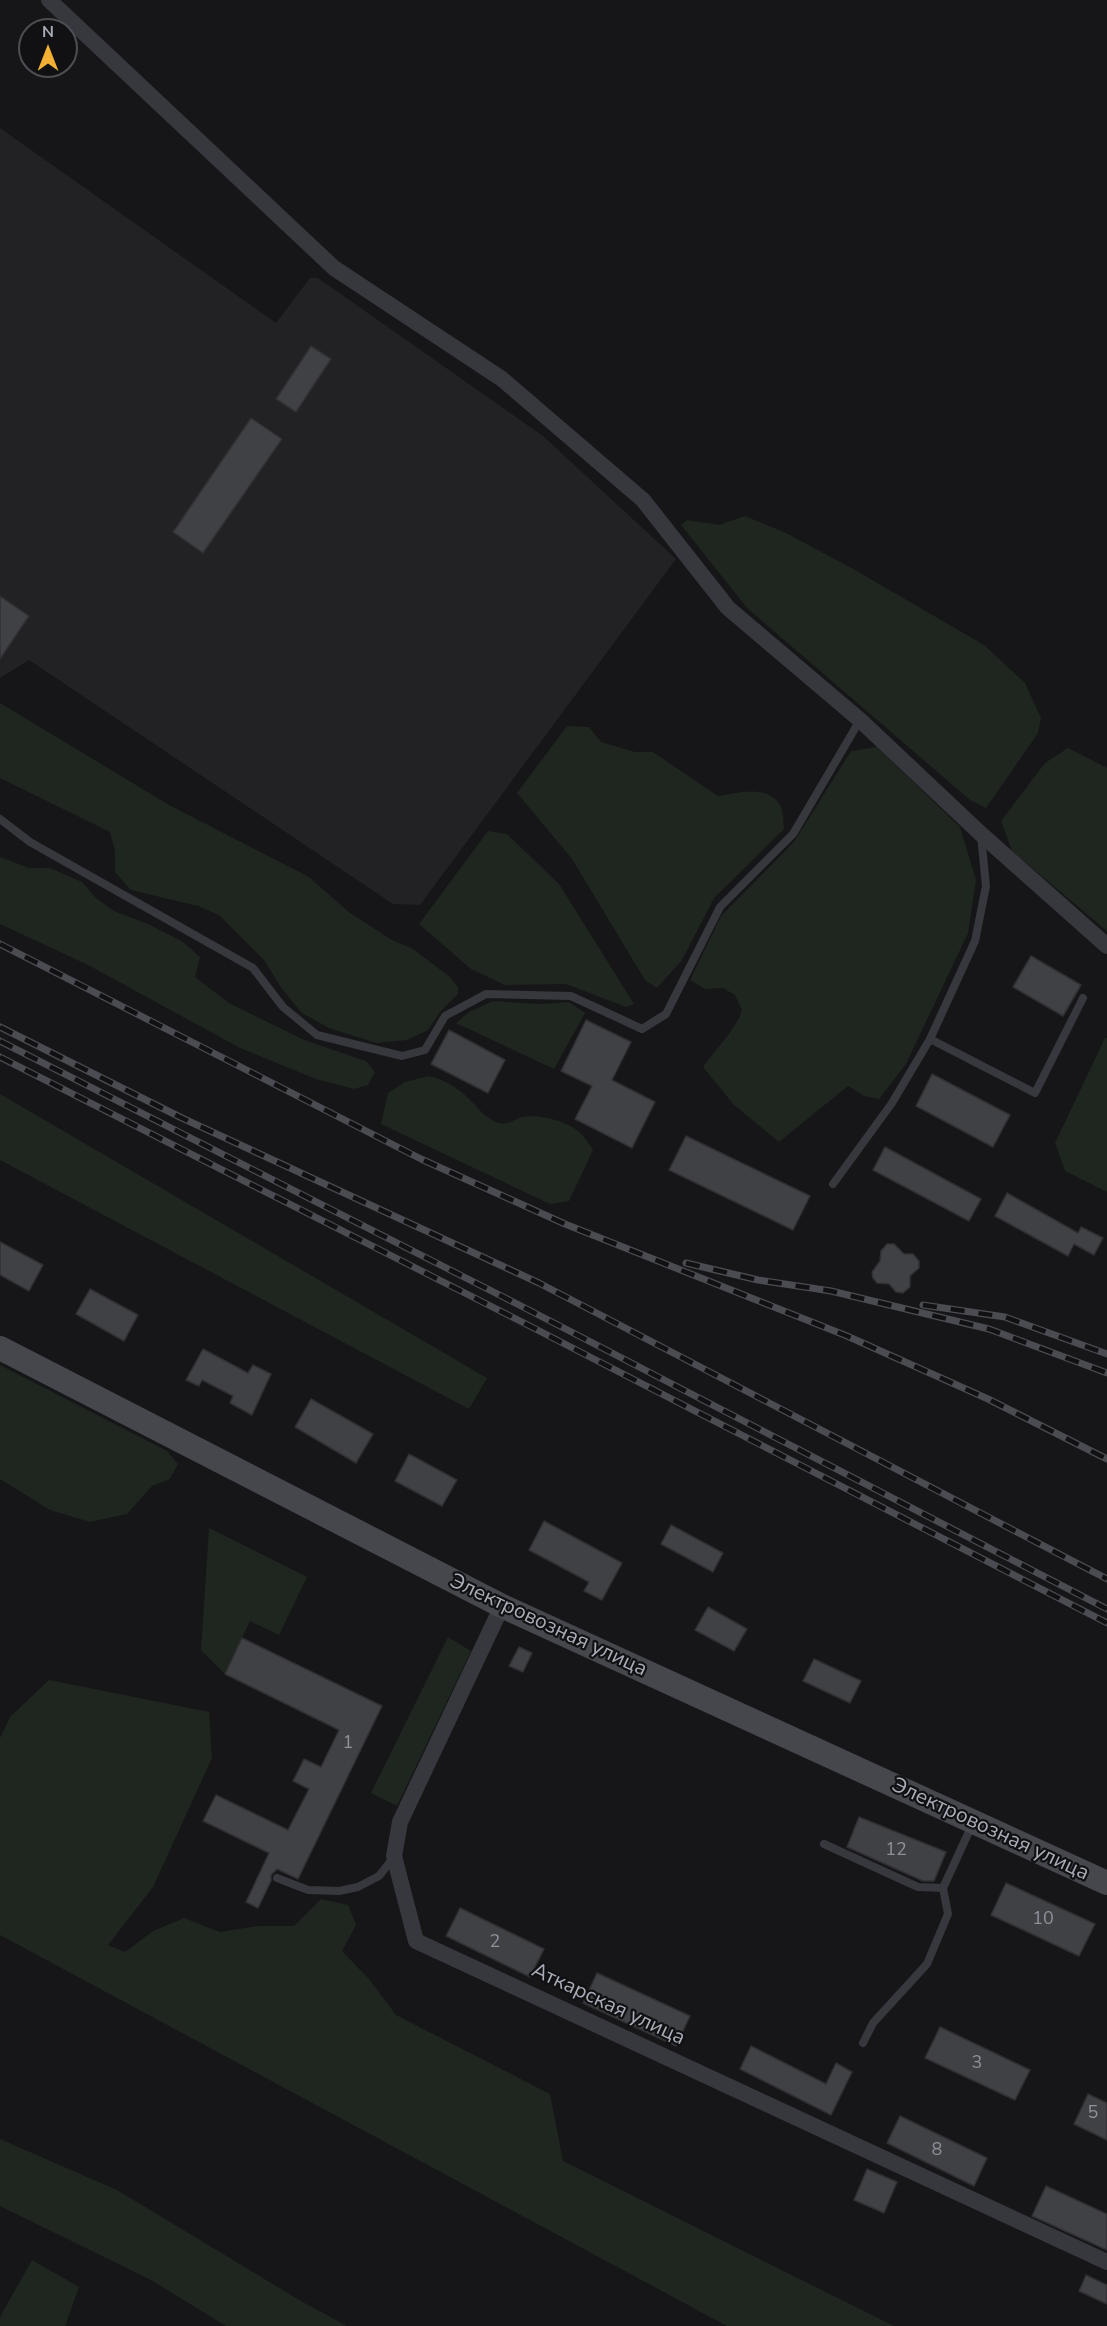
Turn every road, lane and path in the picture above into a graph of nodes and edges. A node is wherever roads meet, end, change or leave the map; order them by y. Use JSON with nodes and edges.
{"nodes":[{"id":1,"x":49,"y":0,"type":"edge"},
{"id":2,"x":860,"y":720,"type":"junction"},
{"id":3,"x":0,"y":819,"type":"edge"},
{"id":4,"x":981,"y":834,"type":"junction"},
{"id":5,"x":1107,"y":946,"type":"edge"},
{"id":6,"x":1083,"y":998,"type":"dead end"},
{"id":7,"x":930,"y":1039,"type":"junction"},
{"id":8,"x":833,"y":1184,"type":"dead end"},
{"id":9,"x":0,"y":1348,"type":"edge"},
{"id":10,"x":502,"y":1606,"type":"junction"},
{"id":11,"x":974,"y":1822,"type":"junction"},
{"id":12,"x":824,"y":1844,"type":"dead end"},
{"id":13,"x":394,"y":1856,"type":"junction"},
{"id":14,"x":277,"y":1878,"type":"dead end"},
{"id":15,"x":1107,"y":1883,"type":"edge"},
{"id":16,"x":943,"y":1888,"type":"junction"},
{"id":17,"x":863,"y":2043,"type":"dead end"},
{"id":18,"x":1107,"y":2262,"type":"edge"}],
"edges":[{"from":1,"to":2,"type":"street"},
{"from":2,"to":3,"type":"lane"},
{"from":2,"to":4,"type":"street"},
{"from":4,"to":5,"type":"street"},
{"from":4,"to":7,"type":"lane"},
{"from":6,"to":7,"type":"lane"},
{"from":7,"to":8,"type":"lane"},
{"from":9,"to":10,"type":"street","name":"Электровозная улица"},
{"from":10,"to":11,"type":"street","name":"Электровозная улица"},
{"from":10,"to":13,"type":"street","name":"Аткарская улица"},
{"from":11,"to":15,"type":"street","name":"Электровозная улица"},
{"from":11,"to":16,"type":"lane"},
{"from":12,"to":16,"type":"lane"},
{"from":13,"to":14,"type":"lane"},
{"from":13,"to":18,"type":"street","name":"Аткарская улица"},
{"from":16,"to":17,"type":"lane"}]}
